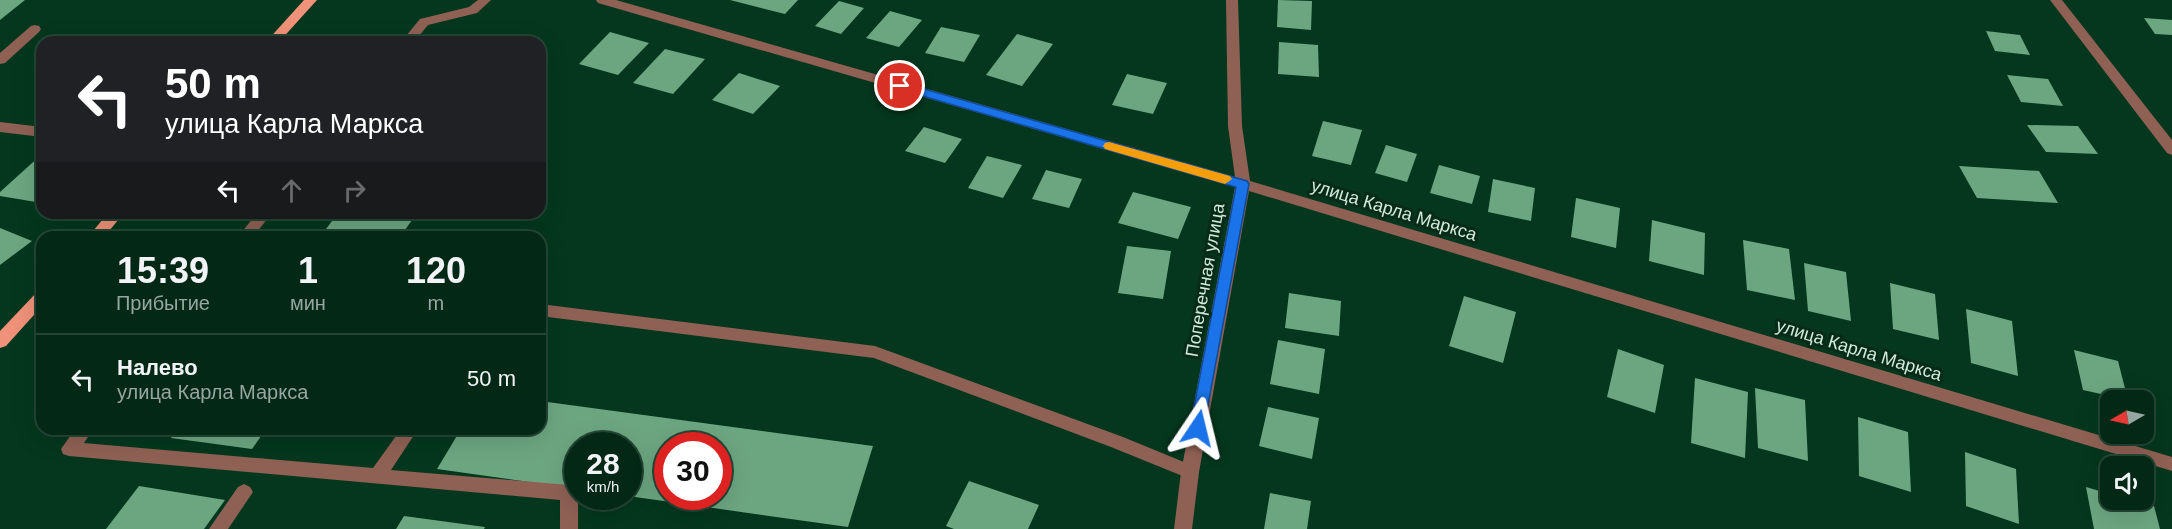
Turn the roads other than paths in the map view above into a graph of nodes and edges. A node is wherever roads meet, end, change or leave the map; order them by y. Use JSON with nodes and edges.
{"nodes":[{"id":1,"x":310,"y":0,"type":"edge"},
{"id":2,"x":484,"y":0,"type":"edge"},
{"id":3,"x":602,"y":0,"type":"edge"},
{"id":4,"x":1232,"y":0,"type":"edge"},
{"id":5,"x":2056,"y":0,"type":"edge"},
{"id":6,"x":35,"y":29,"type":"dead end"},
{"id":7,"x":277,"y":36,"type":"edge"},
{"id":8,"x":412,"y":36,"type":"edge"},
{"id":9,"x":0,"y":60,"type":"edge"},
{"id":10,"x":0,"y":127,"type":"edge"},
{"id":11,"x":36,"y":131,"type":"edge"},
{"id":12,"x":2172,"y":150,"type":"edge"},
{"id":13,"x":1243,"y":184,"type":"junction"},
{"id":14,"x":112,"y":219,"type":"edge"},
{"id":15,"x":260,"y":219,"type":"edge"},
{"id":16,"x":100,"y":231,"type":"edge"},
{"id":17,"x":250,"y":231,"type":"edge"},
{"id":18,"x":36,"y":303,"type":"edge"},
{"id":19,"x":546,"y":311,"type":"edge"},
{"id":20,"x":0,"y":342,"type":"edge"},
{"id":21,"x":80,"y":435,"type":"edge"},
{"id":22,"x":406,"y":435,"type":"edge"},
{"id":23,"x":2172,"y":464,"type":"edge"},
{"id":24,"x":1190,"y":471,"type":"junction"},
{"id":25,"x":377,"y":476,"type":"junction"},
{"id":26,"x":244,"y":492,"type":"dead end"},
{"id":27,"x":218,"y":529,"type":"edge"},
{"id":28,"x":569,"y":529,"type":"edge"},
{"id":29,"x":1183,"y":529,"type":"edge"}],
"edges":[{"from":1,"to":7,"type":"main road"},
{"from":2,"to":8,"type":"street"},
{"from":3,"to":13,"type":"street","name":"улица Карла Маркса"},
{"from":4,"to":13,"type":"street","name":"Поперечная улица"},
{"from":5,"to":12,"type":"street"},
{"from":6,"to":9,"type":"street"},
{"from":10,"to":11,"type":"street"},
{"from":13,"to":23,"type":"street","name":"улица Карла Маркса"},
{"from":13,"to":24,"type":"street","name":"Поперечная улица"},
{"from":14,"to":16,"type":"main road"},
{"from":15,"to":17,"type":"street"},
{"from":18,"to":20,"type":"main road"},
{"from":19,"to":24,"type":"street"},
{"from":21,"to":25,"type":"street"},
{"from":22,"to":25,"type":"street"},
{"from":24,"to":29,"type":"street","name":"Поперечная улица"},
{"from":25,"to":28,"type":"street"},
{"from":26,"to":27,"type":"street"}]}
